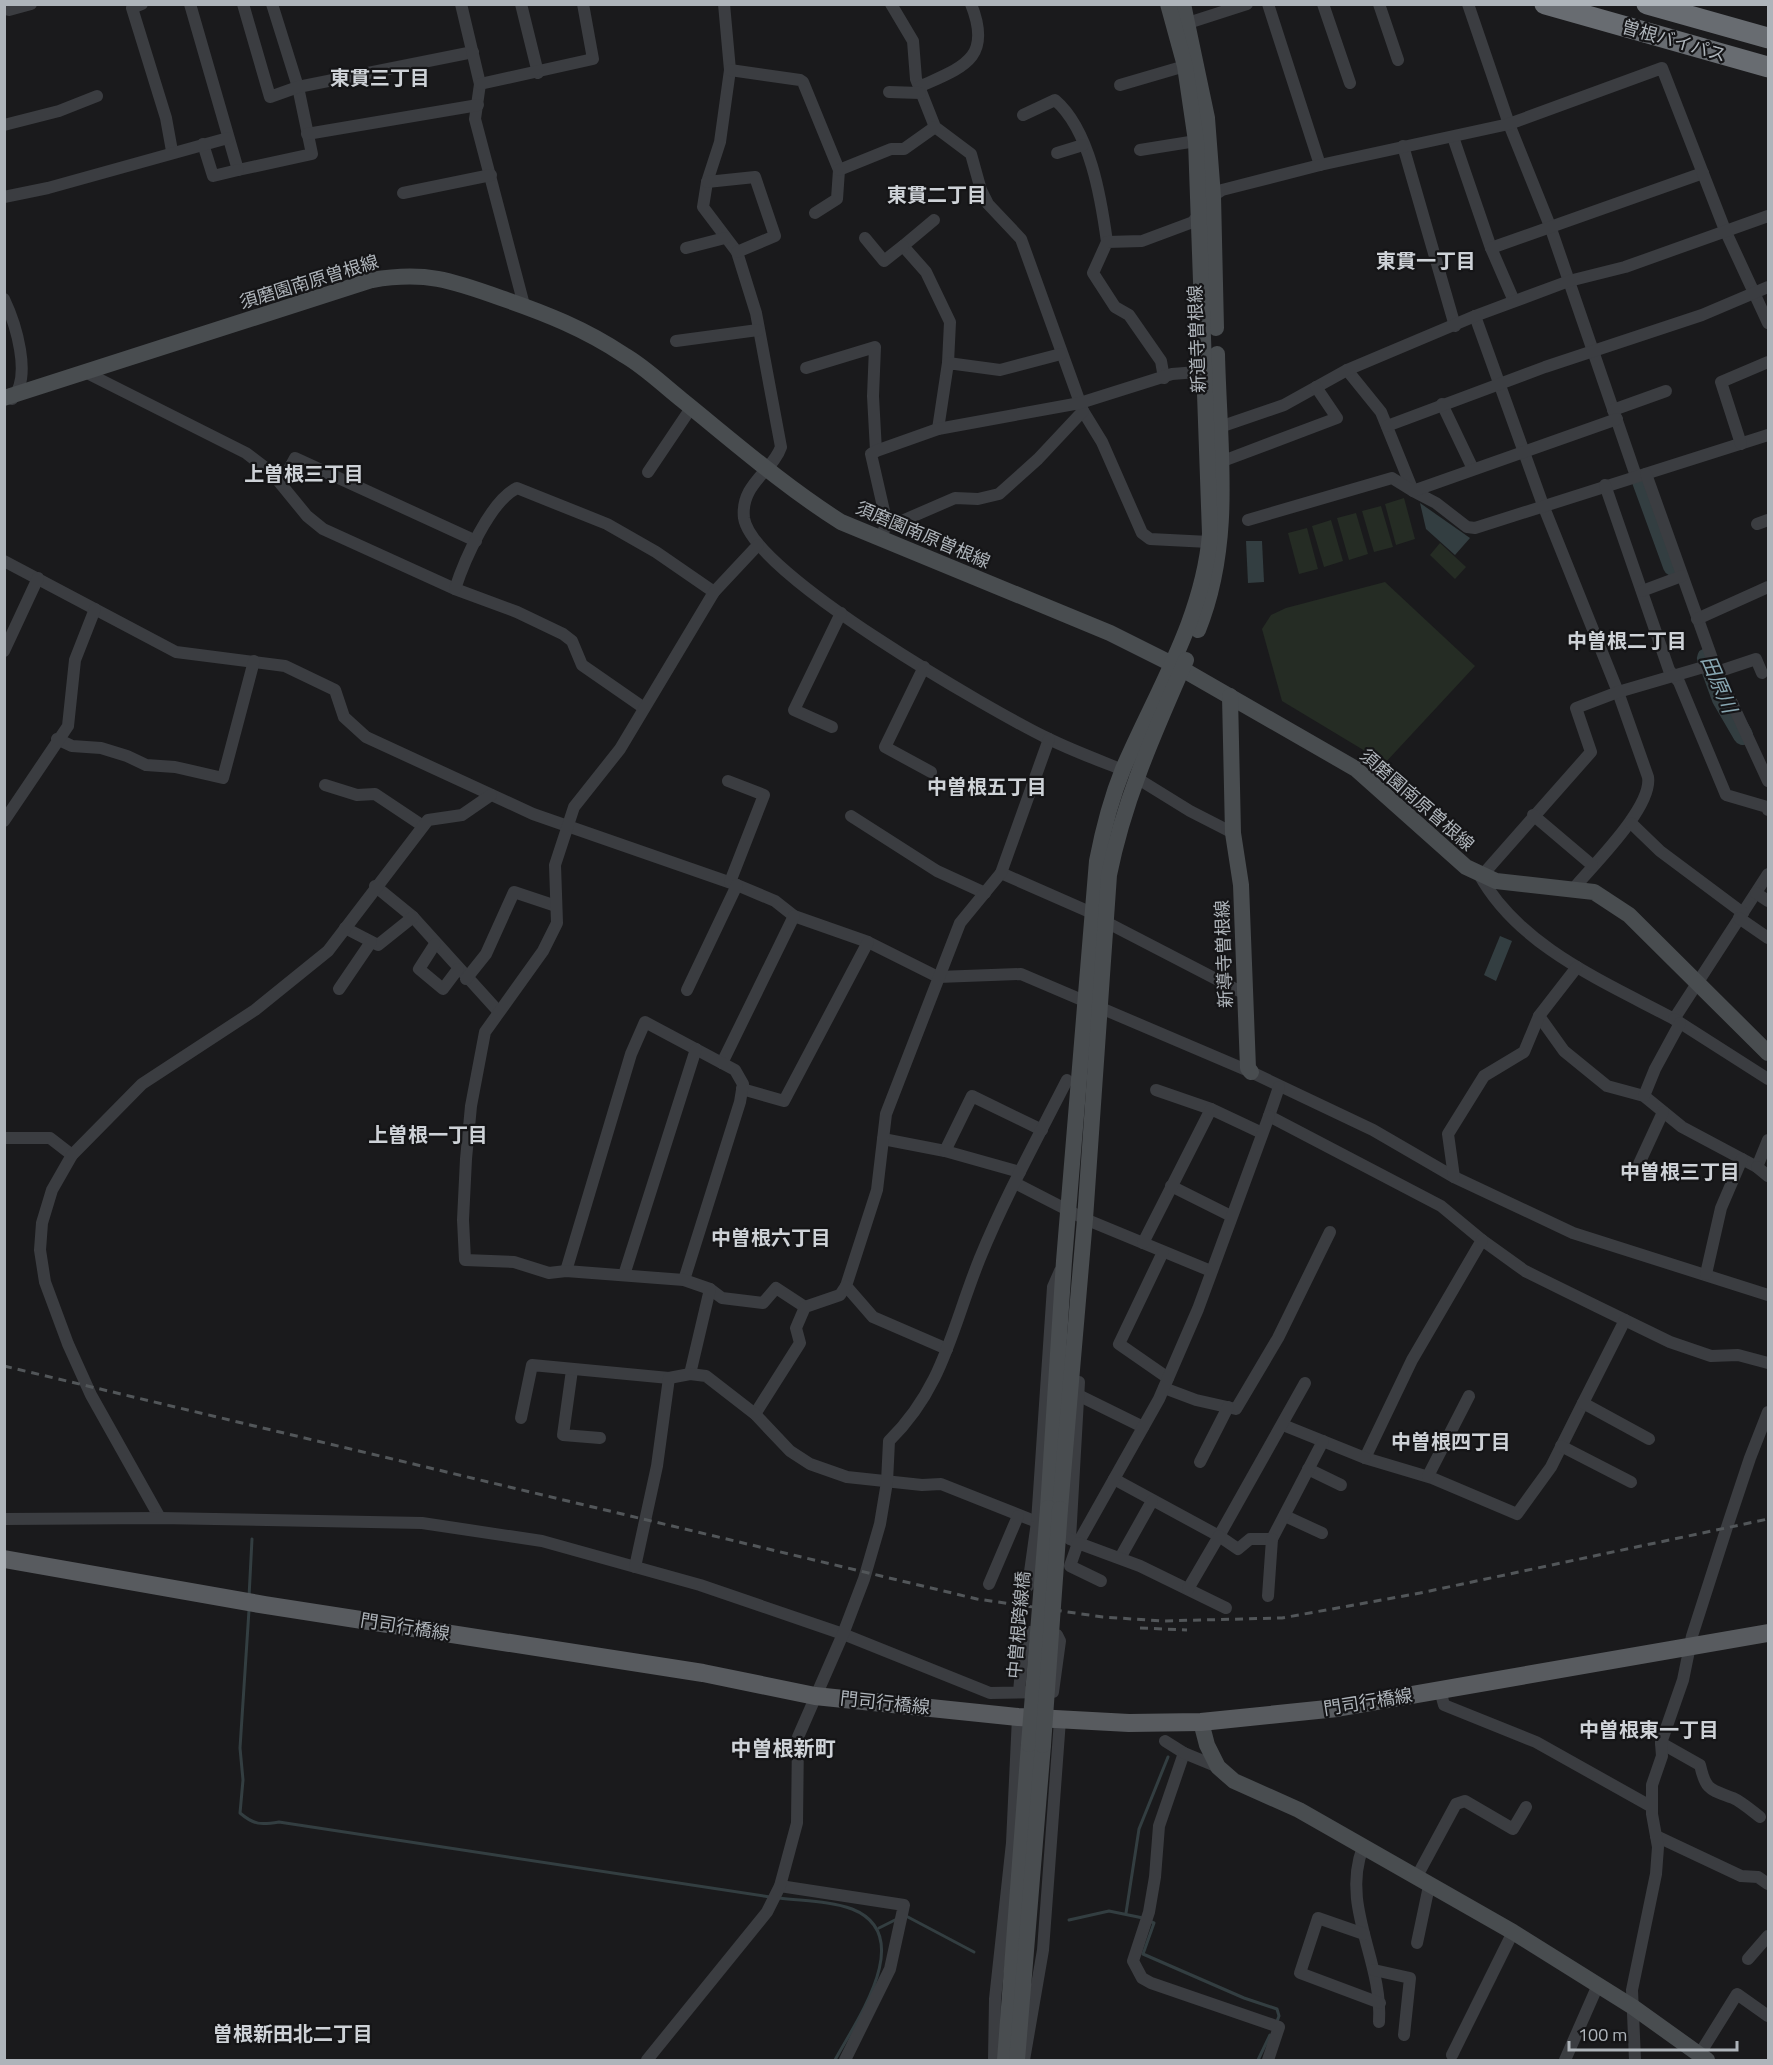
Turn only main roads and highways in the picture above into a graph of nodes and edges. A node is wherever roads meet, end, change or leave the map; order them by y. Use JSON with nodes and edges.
{"nodes":[{"id":1,"x":1168,"y":4,"type":"edge"},
{"id":2,"x":1183,"y":4,"type":"edge"},
{"id":3,"x":1545,"y":4,"type":"edge"},
{"id":4,"x":1647,"y":4,"type":"edge"},
{"id":5,"x":1768,"y":38,"type":"edge"},
{"id":6,"x":1768,"y":67,"type":"edge"},
{"id":7,"x":1212,"y":371,"type":"junction"},
{"id":8,"x":8,"y":399,"type":"edge"},
{"id":9,"x":1213,"y":429,"type":"junction"},
{"id":10,"x":1177,"y":666,"type":"junction"},
{"id":11,"x":1230,"y":696,"type":"junction"},
{"id":12,"x":1094,"y":1005,"type":"junction"},
{"id":13,"x":1768,"y":1053,"type":"edge"},
{"id":14,"x":1251,"y":1072,"type":"road end"},
{"id":15,"x":1054,"y":1509,"type":"junction"},
{"id":16,"x":4,"y":1559,"type":"edge"},
{"id":17,"x":1768,"y":1633,"type":"edge"},
{"id":18,"x":1201,"y":1722,"type":"junction"},
{"id":19,"x":1036,"y":1745,"type":"junction"},
{"id":20,"x":1703,"y":2058,"type":"edge"},
{"id":21,"x":1005,"y":2061,"type":"edge"},
{"id":22,"x":1017,"y":2061,"type":"edge"}],
"edges":[{"from":1,"to":7,"type":"main road","name":"新道寺曽根線"},
{"from":2,"to":7,"type":"main road","name":"新道寺曽根線"},
{"from":3,"to":6,"type":"highway","name":"曽根バイパス"},
{"from":4,"to":5,"type":"highway","name":"曽根バイパス"},
{"from":7,"to":9,"type":"main road","name":"新道寺曽根線"},
{"from":8,"to":10,"type":"main road","name":"須磨園南原曽根線"},
{"from":9,"to":10,"type":"main road","name":"新道寺曽根線"},
{"from":9,"to":10,"type":"main road","name":"新道寺曽根線"},
{"from":10,"to":11,"type":"main road","name":"須磨園南原曽根線"},
{"from":10,"to":12,"type":"main road"},
{"from":11,"to":13,"type":"main road","name":"須磨園南原曽根線"},
{"from":11,"to":14,"type":"main road","name":"新導寺曽根線"},
{"from":12,"to":15,"type":"main road"},
{"from":12,"to":15,"type":"main road"},
{"from":15,"to":19,"type":"main road","name":"中曽根跨線橋","bridge":true},
{"from":16,"to":18,"type":"main road","name":"門司行橋線"},
{"from":17,"to":18,"type":"main road","name":"門司行橋線"},
{"from":18,"to":20,"type":"main road"},
{"from":19,"to":21,"type":"main road"},
{"from":19,"to":22,"type":"main road"}]}
